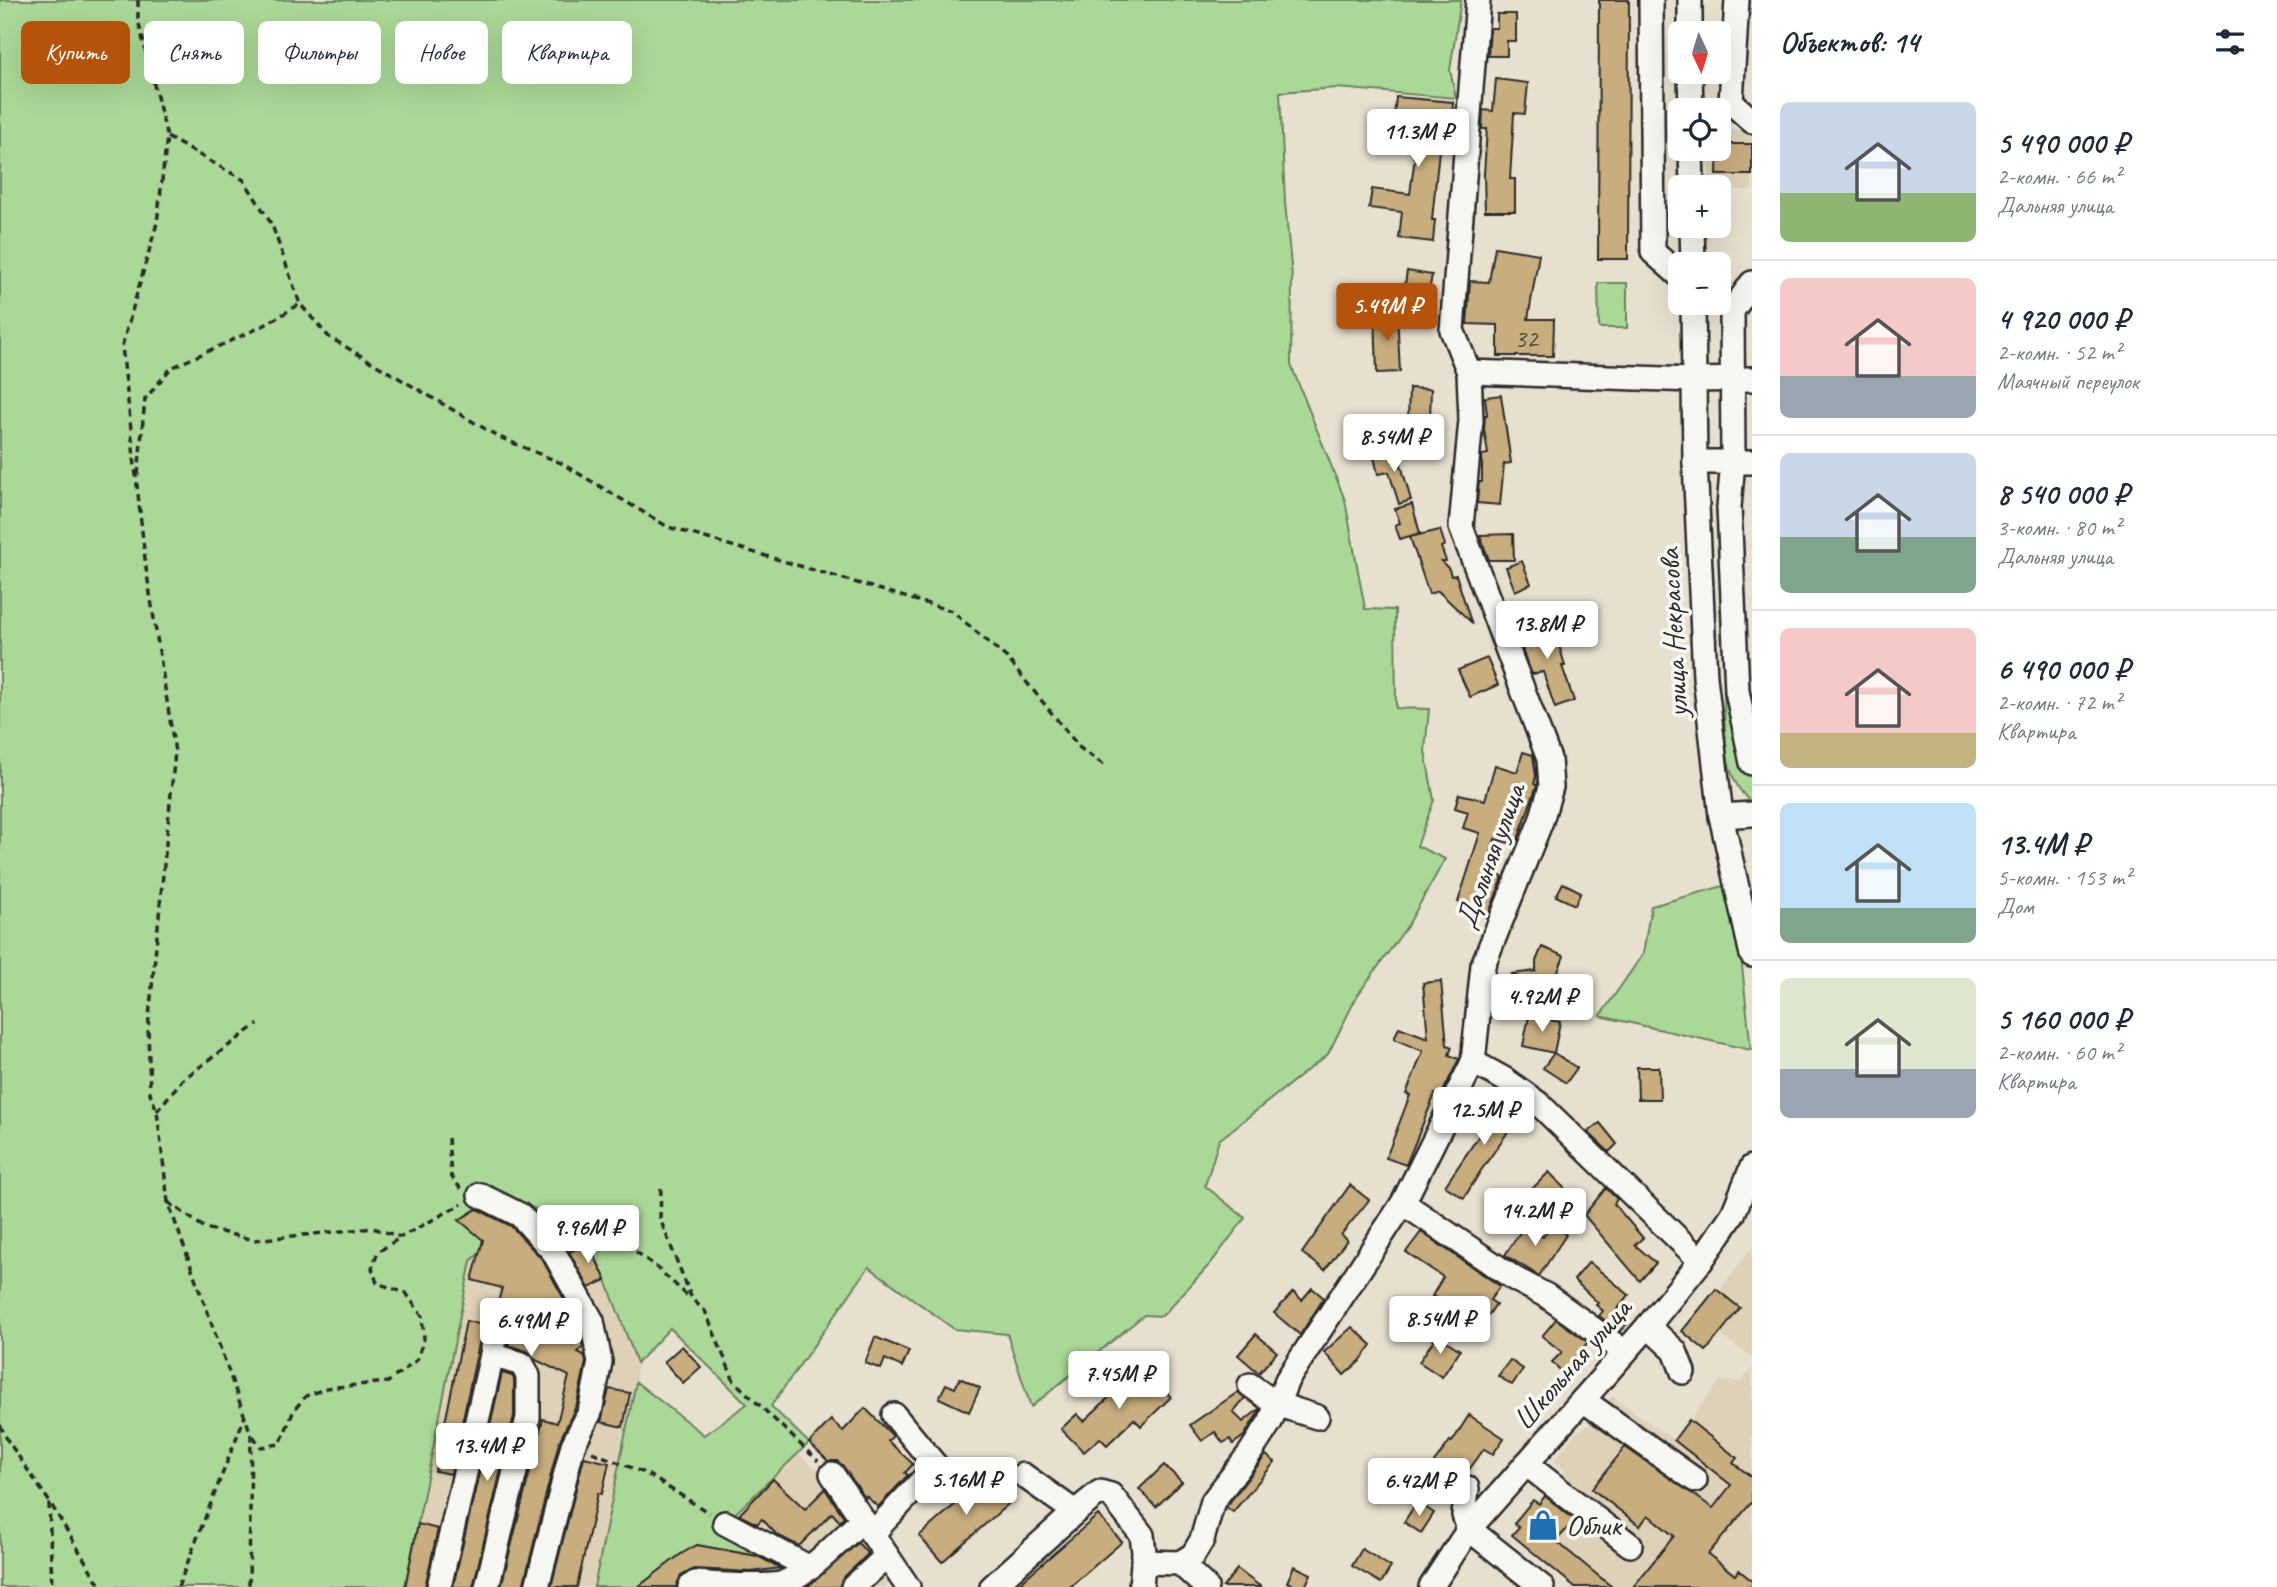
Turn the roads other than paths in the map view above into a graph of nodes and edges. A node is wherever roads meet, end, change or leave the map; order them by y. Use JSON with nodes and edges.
{"nodes":[{"id":1,"x":1478,"y":0,"type":"edge"},
{"id":2,"x":1651,"y":0,"type":"edge"},
{"id":3,"x":1690,"y":0,"type":"edge"},
{"id":4,"x":1737,"y":0,"type":"edge"},
{"id":5,"x":1690,"y":21,"type":"edge"},
{"id":6,"x":1651,"y":42,"type":"junction"},
{"id":7,"x":1668,"y":42,"type":"edge"},
{"id":8,"x":1752,"y":121,"type":"edge"},
{"id":9,"x":1668,"y":265,"type":"edge"},
{"id":10,"x":1752,"y":283,"type":"edge"},
{"id":11,"x":1693,"y":315,"type":"edge"},
{"id":12,"x":1469,"y":372,"type":"junction"},
{"id":13,"x":1742,"y":379,"type":"edge"},
{"id":14,"x":1694,"y":380,"type":"junction"},
{"id":15,"x":1695,"y":462,"type":"junction"},
{"id":16,"x":1742,"y":462,"type":"edge"},
{"id":17,"x":1752,"y":763,"type":"edge"},
{"id":18,"x":1752,"y":814,"type":"edge"},
{"id":19,"x":1721,"y":816,"type":"junction"},
{"id":20,"x":1751,"y":944,"type":"edge"},
{"id":21,"x":1473,"y":1062,"type":"junction"},
{"id":22,"x":1752,"y":1167,"type":"edge"},
{"id":23,"x":480,"y":1195,"type":"road end"},
{"id":24,"x":1403,"y":1203,"type":"junction"},
{"id":25,"x":1742,"y":1217,"type":"edge"},
{"id":26,"x":1701,"y":1261,"type":"junction"},
{"id":27,"x":498,"y":1319,"type":"dead end"},
{"id":28,"x":1648,"y":1326,"type":"junction"},
{"id":29,"x":1625,"y":1352,"type":"junction"},
{"id":30,"x":492,"y":1355,"type":"junction"},
{"id":31,"x":1683,"y":1372,"type":"dead end"},
{"id":32,"x":1250,"y":1385,"type":"dead end"},
{"id":33,"x":1583,"y":1400,"type":"junction"},
{"id":34,"x":1276,"y":1404,"type":"junction"},
{"id":35,"x":894,"y":1415,"type":"dead end"},
{"id":36,"x":1317,"y":1417,"type":"dead end"},
{"id":37,"x":1526,"y":1464,"type":"junction"},
{"id":38,"x":832,"y":1474,"type":"road end"},
{"id":39,"x":1023,"y":1475,"type":"dead end"},
{"id":40,"x":1695,"y":1480,"type":"dead end"},
{"id":41,"x":1467,"y":1488,"type":"dead end"},
{"id":42,"x":1075,"y":1512,"type":"junction"},
{"id":43,"x":725,"y":1523,"type":"road end"},
{"id":44,"x":867,"y":1527,"type":"junction"},
{"id":45,"x":1469,"y":1529,"type":"junction"},
{"id":46,"x":1630,"y":1545,"type":"dead end"},
{"id":47,"x":887,"y":1556,"type":"junction"},
{"id":48,"x":1143,"y":1562,"type":"junction"},
{"id":49,"x":1180,"y":1563,"type":"junction"},
{"id":50,"x":810,"y":1568,"type":"junction"},
{"id":51,"x":439,"y":1587,"type":"edge"},
{"id":52,"x":487,"y":1587,"type":"edge"},
{"id":53,"x":537,"y":1587,"type":"edge"},
{"id":54,"x":690,"y":1587,"type":"edge"},
{"id":55,"x":853,"y":1587,"type":"edge"},
{"id":56,"x":908,"y":1587,"type":"edge"},
{"id":57,"x":992,"y":1587,"type":"edge"},
{"id":58,"x":1141,"y":1587,"type":"edge"},
{"id":59,"x":1206,"y":1587,"type":"edge"},
{"id":60,"x":1431,"y":1587,"type":"edge"},
{"id":61,"x":1542,"y":1587,"type":"edge"}],
"edges":[{"from":1,"to":12,"type":"street","name":"Дальняя улица"},
{"from":2,"to":6,"type":"street"},
{"from":3,"to":5,"type":"street"},
{"from":4,"to":8,"type":"street"},
{"from":6,"to":7,"type":"street"},
{"from":6,"to":9,"type":"street"},
{"from":10,"to":13,"type":"street"},
{"from":11,"to":14,"type":"street","name":"улица Некрасова"},
{"from":12,"to":14,"type":"street"},
{"from":12,"to":21,"type":"street","name":"Дальняя улица"},
{"from":13,"to":14,"type":"street"},
{"from":13,"to":16,"type":"street"},
{"from":14,"to":15,"type":"street","name":"улица Некрасова"},
{"from":15,"to":16,"type":"street"},
{"from":15,"to":19,"type":"street","name":"улица Некрасова"},
{"from":16,"to":17,"type":"street"},
{"from":18,"to":19,"type":"street"},
{"from":19,"to":20,"type":"street","name":"улица Некрасова"},
{"from":21,"to":24,"type":"street","name":"Дальняя улица"},
{"from":21,"to":26,"type":"street"},
{"from":22,"to":25,"type":"street"},
{"from":23,"to":53,"type":"street"},
{"from":24,"to":29,"type":"street"},
{"from":24,"to":34,"type":"street","name":"Дальняя улица"},
{"from":25,"to":26,"type":"street","name":"Школьная улица"},
{"from":26,"to":28,"type":"street","name":"Школьная улица"},
{"from":27,"to":30,"type":"street"},
{"from":28,"to":29,"type":"street","name":"Школьная улица"},
{"from":28,"to":31,"type":"street"},
{"from":29,"to":33,"type":"street","name":"Школьная улица"},
{"from":30,"to":51,"type":"street"},
{"from":30,"to":52,"type":"street"},
{"from":32,"to":34,"type":"street"},
{"from":33,"to":37,"type":"street","name":"Школьная улица"},
{"from":33,"to":40,"type":"street"},
{"from":34,"to":36,"type":"street"},
{"from":34,"to":49,"type":"street","name":"Дальняя улица"},
{"from":35,"to":44,"type":"street"},
{"from":37,"to":45,"type":"street","name":"Школьная улица"},
{"from":37,"to":46,"type":"street"},
{"from":38,"to":44,"type":"street"},
{"from":39,"to":42,"type":"street"},
{"from":41,"to":45,"type":"street"},
{"from":42,"to":48,"type":"street"},
{"from":42,"to":57,"type":"street"},
{"from":43,"to":50,"type":"street"},
{"from":44,"to":47,"type":"street"},
{"from":44,"to":50,"type":"street"},
{"from":45,"to":60,"type":"street","name":"Школьная улица"},
{"from":45,"to":61,"type":"street"},
{"from":47,"to":55,"type":"street"},
{"from":47,"to":56,"type":"street"},
{"from":48,"to":49,"type":"street"},
{"from":48,"to":58,"type":"street"},
{"from":49,"to":59,"type":"street"},
{"from":50,"to":54,"type":"street"}]}
